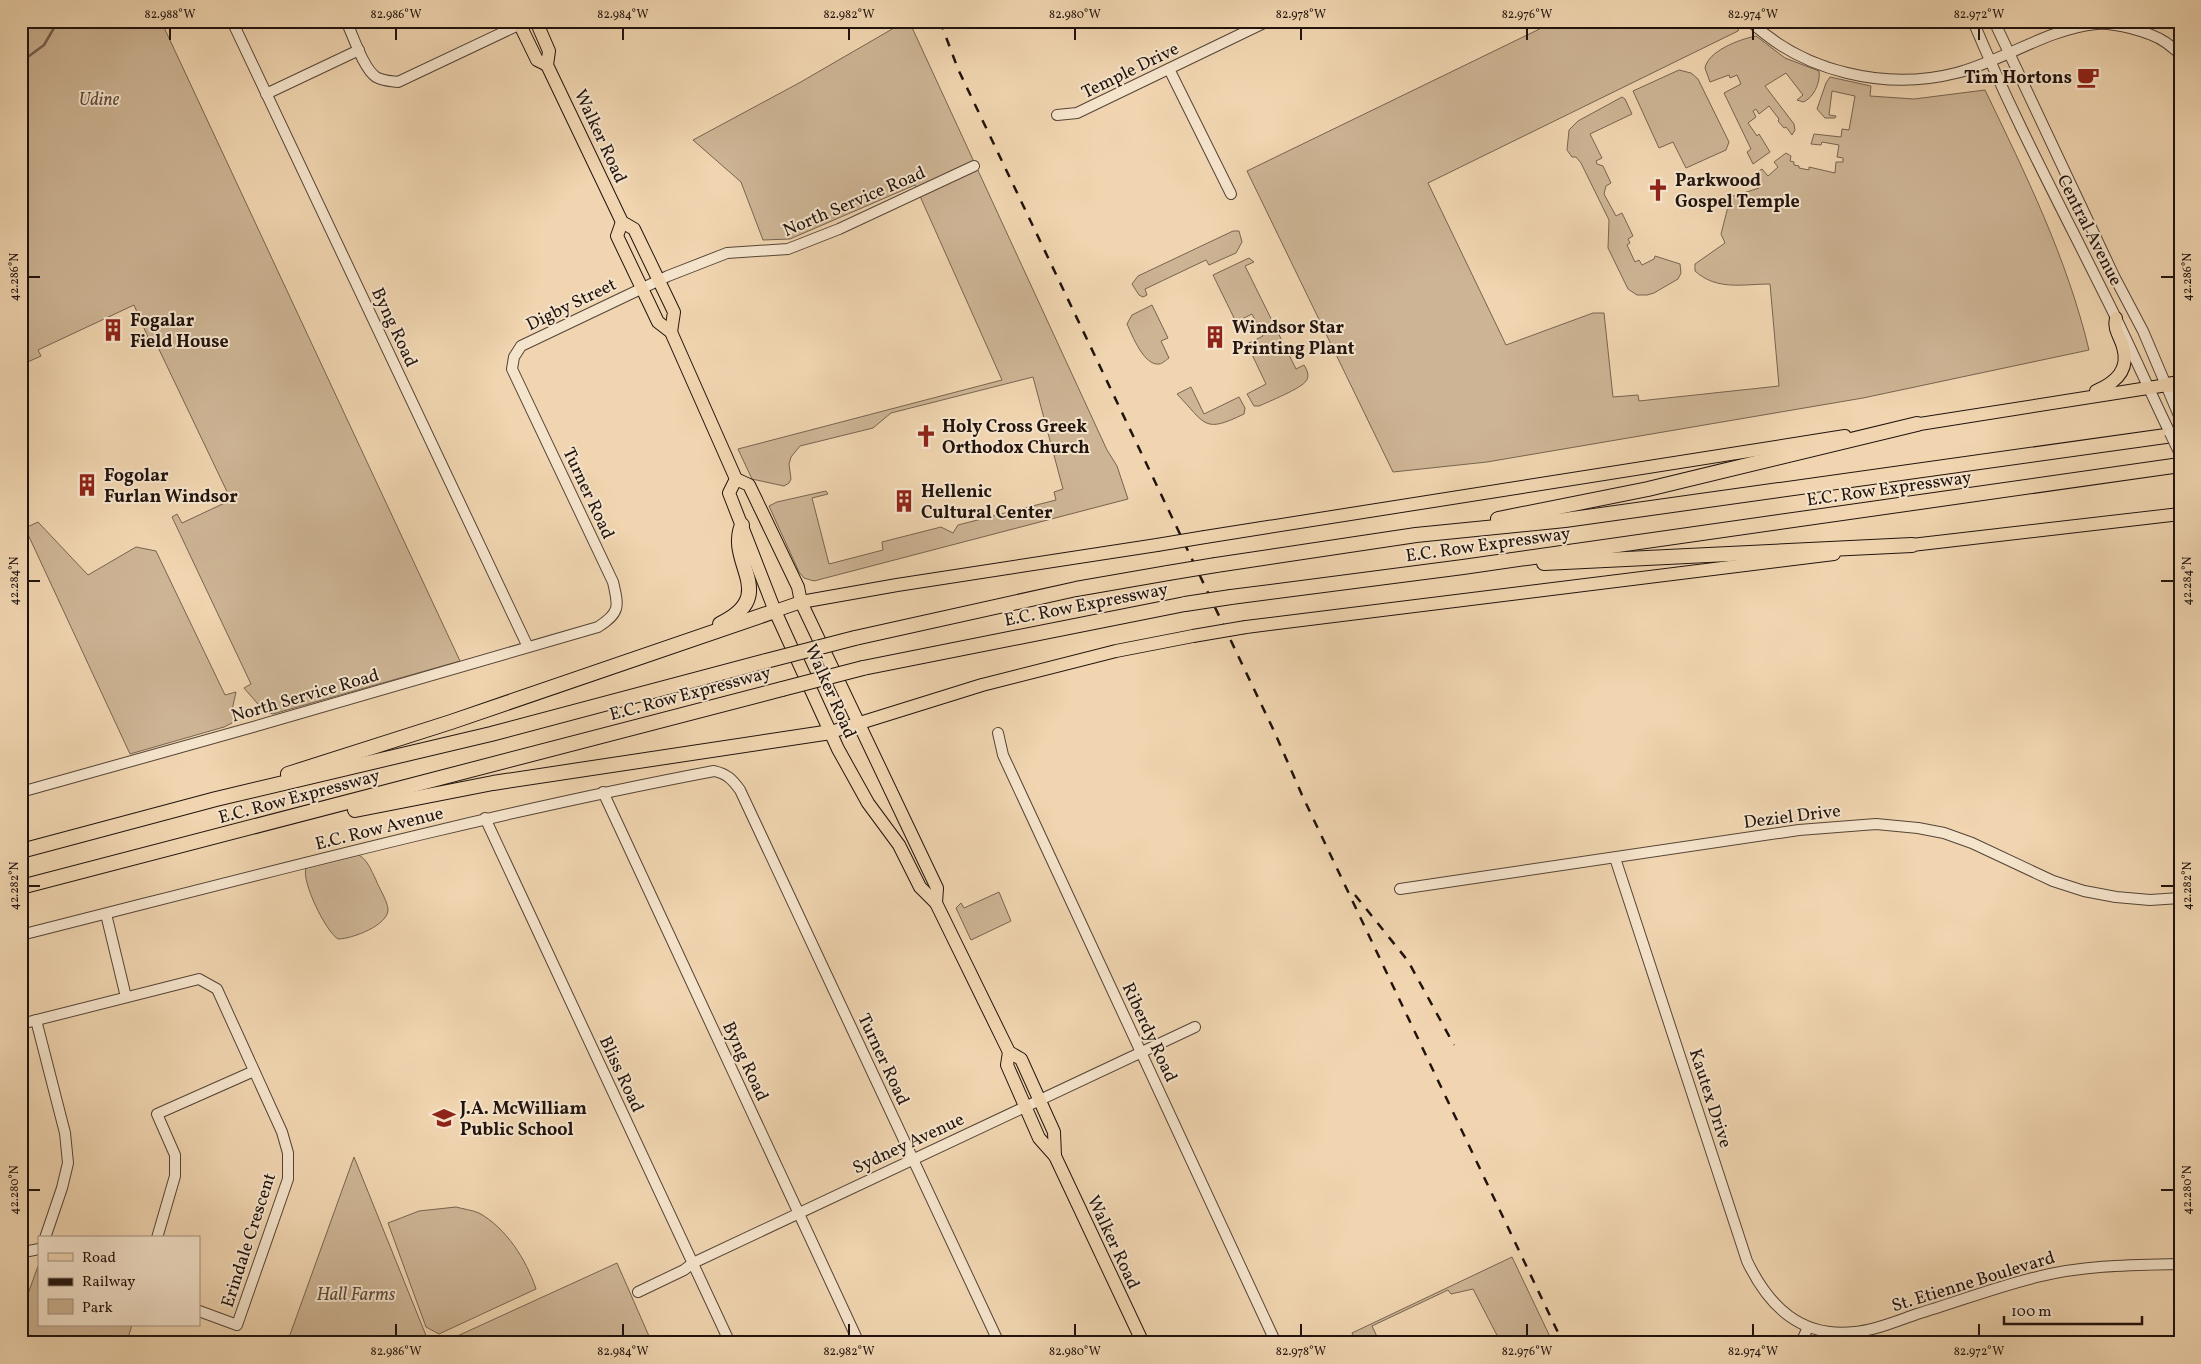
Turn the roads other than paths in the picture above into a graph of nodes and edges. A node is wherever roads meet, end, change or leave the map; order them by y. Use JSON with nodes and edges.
{"nodes":[{"id":1,"x":232,"y":21,"type":"edge"},
{"id":2,"x":346,"y":21,"type":"edge"},
{"id":3,"x":536,"y":21,"type":"edge"},
{"id":4,"x":1268,"y":21,"type":"edge"},
{"id":5,"x":1750,"y":21,"type":"edge"},
{"id":6,"x":1973,"y":21,"type":"edge"},
{"id":7,"x":1994,"y":21,"type":"edge"},
{"id":8,"x":521,"y":22,"type":"edge"},
{"id":9,"x":359,"y":50,"type":"junction"},
{"id":10,"x":2009,"y":52,"type":"junction"},
{"id":11,"x":2180,"y":54,"type":"edge"},
{"id":12,"x":1990,"y":61,"type":"junction"},
{"id":13,"x":548,"y":65,"type":"junction"},
{"id":14,"x":1169,"y":69,"type":"junction"},
{"id":15,"x":266,"y":94,"type":"junction"},
{"id":16,"x":1057,"y":115,"type":"dead end"},
{"id":17,"x":974,"y":166,"type":"dead end"},
{"id":18,"x":1231,"y":194,"type":"dead end"},
{"id":19,"x":622,"y":222,"type":"junction"},
{"id":20,"x":658,"y":280,"type":"junction"},
{"id":21,"x":641,"y":288,"type":"junction"},
{"id":22,"x":2116,"y":318,"type":"junction"},
{"id":23,"x":671,"y":332,"type":"junction"},
{"id":24,"x":512,"y":369,"type":"joint"},
{"id":25,"x":2173,"y":384,"type":"edge"},
{"id":26,"x":2150,"y":388,"type":"junction"},
{"id":27,"x":2067,"y":400,"type":"junction"},
{"id":28,"x":2179,"y":415,"type":"edge"},
{"id":29,"x":1917,"y":424,"type":"junction"},
{"id":30,"x":2180,"y":434,"type":"edge"},
{"id":31,"x":2180,"y":454,"type":"edge"},
{"id":32,"x":2180,"y":464,"type":"edge"},
{"id":33,"x":736,"y":479,"type":"junction"},
{"id":34,"x":2180,"y":514,"type":"edge"},
{"id":35,"x":742,"y":525,"type":"junction"},
{"id":36,"x":1416,"y":535,"type":"junction"},
{"id":37,"x":1912,"y":545,"type":"junction"},
{"id":38,"x":1463,"y":567,"type":"junction"},
{"id":39,"x":801,"y":602,"type":"junction"},
{"id":40,"x":775,"y":611,"type":"junction"},
{"id":41,"x":598,"y":627,"type":"joint"},
{"id":42,"x":675,"y":646,"type":"junction"},
{"id":43,"x":528,"y":647,"type":"junction"},
{"id":44,"x":860,"y":722,"type":"junction"},
{"id":45,"x":831,"y":732,"type":"junction"},
{"id":46,"x":998,"y":733,"type":"dead end"},
{"id":47,"x":740,"y":790,"type":"joint"},
{"id":48,"x":21,"y":792,"type":"edge"},
{"id":49,"x":603,"y":792,"type":"junction"},
{"id":50,"x":216,"y":799,"type":"junction"},
{"id":51,"x":485,"y":818,"type":"junction"},
{"id":52,"x":273,"y":822,"type":"junction"},
{"id":53,"x":21,"y":851,"type":"edge"},
{"id":54,"x":1615,"y":858,"type":"junction"},
{"id":55,"x":21,"y":887,"type":"edge"},
{"id":56,"x":1400,"y":888,"type":"dead end"},
{"id":57,"x":2180,"y":898,"type":"edge"},
{"id":58,"x":936,"y":903,"type":"junction"},
{"id":59,"x":106,"y":914,"type":"junction"},
{"id":60,"x":21,"y":935,"type":"edge"},
{"id":61,"x":126,"y":997,"type":"junction"},
{"id":62,"x":36,"y":1020,"type":"junction"},
{"id":63,"x":21,"y":1024,"type":"edge"},
{"id":64,"x":1195,"y":1027,"type":"dead end"},
{"id":65,"x":1009,"y":1052,"type":"junction"},
{"id":66,"x":1141,"y":1052,"type":"junction"},
{"id":67,"x":254,"y":1071,"type":"junction"},
{"id":68,"x":1039,"y":1099,"type":"junction"},
{"id":69,"x":1025,"y":1106,"type":"junction"},
{"id":70,"x":1055,"y":1156,"type":"junction"},
{"id":71,"x":913,"y":1159,"type":"junction"},
{"id":72,"x":798,"y":1213,"type":"junction"},
{"id":73,"x":46,"y":1236,"type":"edge"},
{"id":74,"x":158,"y":1236,"type":"edge"},
{"id":75,"x":21,"y":1248,"type":"edge"},
{"id":76,"x":38,"y":1249,"type":"edge"},
{"id":77,"x":693,"y":1263,"type":"junction"},
{"id":78,"x":2180,"y":1264,"type":"edge"},
{"id":79,"x":638,"y":1292,"type":"dead end"},
{"id":80,"x":200,"y":1311,"type":"edge"},
{"id":81,"x":1808,"y":1327,"type":"junction"},
{"id":82,"x":730,"y":1343,"type":"edge"},
{"id":83,"x":859,"y":1343,"type":"edge"},
{"id":84,"x":999,"y":1343,"type":"edge"},
{"id":85,"x":1143,"y":1343,"type":"edge"},
{"id":86,"x":1276,"y":1343,"type":"edge"},
{"id":87,"x":1801,"y":1343,"type":"edge"}],
"edges":[{"from":1,"to":15,"type":"street","name":"Byng Road"},
{"from":2,"to":9,"type":"street"},
{"from":3,"to":13,"type":"main road","name":"Walker Road"},
{"from":4,"to":14,"type":"street","name":"Temple Drive"},
{"from":5,"to":12,"type":"street"},
{"from":6,"to":12,"type":"street","name":"Central Avenue"},
{"from":7,"to":10,"type":"street","name":"Central Avenue"},
{"from":8,"to":9,"type":"street"},
{"from":8,"to":13,"type":"main road","name":"Walker Road"},
{"from":9,"to":15,"type":"street"},
{"from":10,"to":11,"type":"street"},
{"from":10,"to":12,"type":"street"},
{"from":10,"to":25,"type":"street","name":"Central Avenue"},
{"from":12,"to":22,"type":"street","name":"Central Avenue"},
{"from":13,"to":19,"type":"main road","name":"Walker Road"},
{"from":14,"to":16,"type":"street","name":"Temple Drive"},
{"from":14,"to":18,"type":"street"},
{"from":15,"to":43,"type":"street","name":"Byng Road"},
{"from":17,"to":20,"type":"street","name":"North Service Road"},
{"from":19,"to":20,"type":"main road","name":"Walker Road"},
{"from":19,"to":21,"type":"main road","name":"Walker Road"},
{"from":20,"to":21,"type":"street","name":"Digby Street"},
{"from":20,"to":23,"type":"main road","name":"Walker Road"},
{"from":21,"to":23,"type":"main road","name":"Walker Road"},
{"from":21,"to":24,"type":"street","name":"Digby Street"},
{"from":22,"to":26,"type":"street","name":"Central Avenue"},
{"from":22,"to":27,"type":"main road"},
{"from":23,"to":33,"type":"main road","name":"Walker Road"},
{"from":24,"to":41,"type":"street","name":"Turner Road"},
{"from":25,"to":26,"type":"main road"},
{"from":25,"to":28,"type":"street","name":"Central Avenue"},
{"from":26,"to":27,"type":"main road"},
{"from":26,"to":31,"type":"street","name":"Central Avenue","bridge":true},
{"from":27,"to":29,"type":"main road"},
{"from":29,"to":36,"type":"highway"},
{"from":29,"to":39,"type":"main road","bridge":true},
{"from":30,"to":36,"type":"highway","name":"E.C. Row Expressway"},
{"from":32,"to":38,"type":"highway","name":"E.C. Row Expressway"},
{"from":33,"to":35,"type":"main road","name":"Walker Road"},
{"from":33,"to":39,"type":"main road","name":"Walker Road"},
{"from":34,"to":37,"type":"main road"},
{"from":35,"to":40,"type":"main road","name":"Walker Road"},
{"from":35,"to":42,"type":"highway"},
{"from":36,"to":50,"type":"highway","name":"E.C. Row Expressway","bridge":true},
{"from":37,"to":38,"type":"highway"},
{"from":37,"to":44,"type":"main road","bridge":true},
{"from":38,"to":52,"type":"highway","name":"E.C. Row Expressway","bridge":true},
{"from":39,"to":40,"type":"main road"},
{"from":39,"to":44,"type":"main road","name":"Walker Road"},
{"from":40,"to":42,"type":"highway"},
{"from":40,"to":45,"type":"main road","name":"Walker Road"},
{"from":41,"to":43,"type":"street","name":"North Service Road"},
{"from":42,"to":50,"type":"highway"},
{"from":43,"to":48,"type":"street","name":"North Service Road"},
{"from":44,"to":45,"type":"main road"},
{"from":44,"to":58,"type":"main road","name":"Walker Road"},
{"from":45,"to":52,"type":"highway"},
{"from":45,"to":58,"type":"main road","name":"Walker Road"},
{"from":46,"to":66,"type":"street","name":"Riberdy Road"},
{"from":47,"to":49,"type":"street","name":"E.C. Row Avenue"},
{"from":47,"to":71,"type":"street","name":"Turner Road"},
{"from":49,"to":51,"type":"street","name":"E.C. Row Avenue"},
{"from":49,"to":72,"type":"street","name":"Byng Road"},
{"from":50,"to":53,"type":"highway","name":"E.C. Row Expressway"},
{"from":51,"to":59,"type":"street","name":"E.C. Row Avenue"},
{"from":51,"to":77,"type":"street","name":"Bliss Road"},
{"from":52,"to":55,"type":"highway","name":"E.C. Row Expressway"},
{"from":54,"to":56,"type":"street","name":"Deziel Drive"},
{"from":54,"to":57,"type":"street","name":"Deziel Drive"},
{"from":54,"to":81,"type":"street","name":"Kautex Drive"},
{"from":58,"to":65,"type":"main road","name":"Walker Road"},
{"from":59,"to":60,"type":"street","name":"E.C. Row Avenue"},
{"from":59,"to":61,"type":"street"},
{"from":61,"to":62,"type":"street"},
{"from":61,"to":67,"type":"street","name":"Erindale Crescent"},
{"from":62,"to":63,"type":"street"},
{"from":62,"to":73,"type":"street"},
{"from":64,"to":66,"type":"street","name":"Sydney Avenue"},
{"from":65,"to":68,"type":"main road","name":"Walker Road"},
{"from":65,"to":69,"type":"main road","name":"Walker Road"},
{"from":66,"to":68,"type":"street","name":"Sydney Avenue"},
{"from":66,"to":86,"type":"street","name":"Riberdy Road"},
{"from":67,"to":74,"type":"street"},
{"from":67,"to":80,"type":"street","name":"Erindale Crescent"},
{"from":68,"to":69,"type":"street","name":"Sydney Avenue"},
{"from":68,"to":70,"type":"main road","name":"Walker Road"},
{"from":69,"to":70,"type":"main road","name":"Walker Road"},
{"from":69,"to":71,"type":"street","name":"Sydney Avenue"},
{"from":70,"to":85,"type":"main road","name":"Walker Road"},
{"from":71,"to":72,"type":"street","name":"Sydney Avenue"},
{"from":71,"to":84,"type":"street","name":"Turner Road"},
{"from":72,"to":77,"type":"street","name":"Sydney Avenue"},
{"from":72,"to":83,"type":"street","name":"Byng Road"},
{"from":75,"to":76,"type":"street"},
{"from":77,"to":79,"type":"street","name":"Sydney Avenue"},
{"from":77,"to":82,"type":"street","name":"Bliss Road"},
{"from":78,"to":81,"type":"street","name":"St. Etienne Boulevard"},
{"from":81,"to":87,"type":"street"}]}
